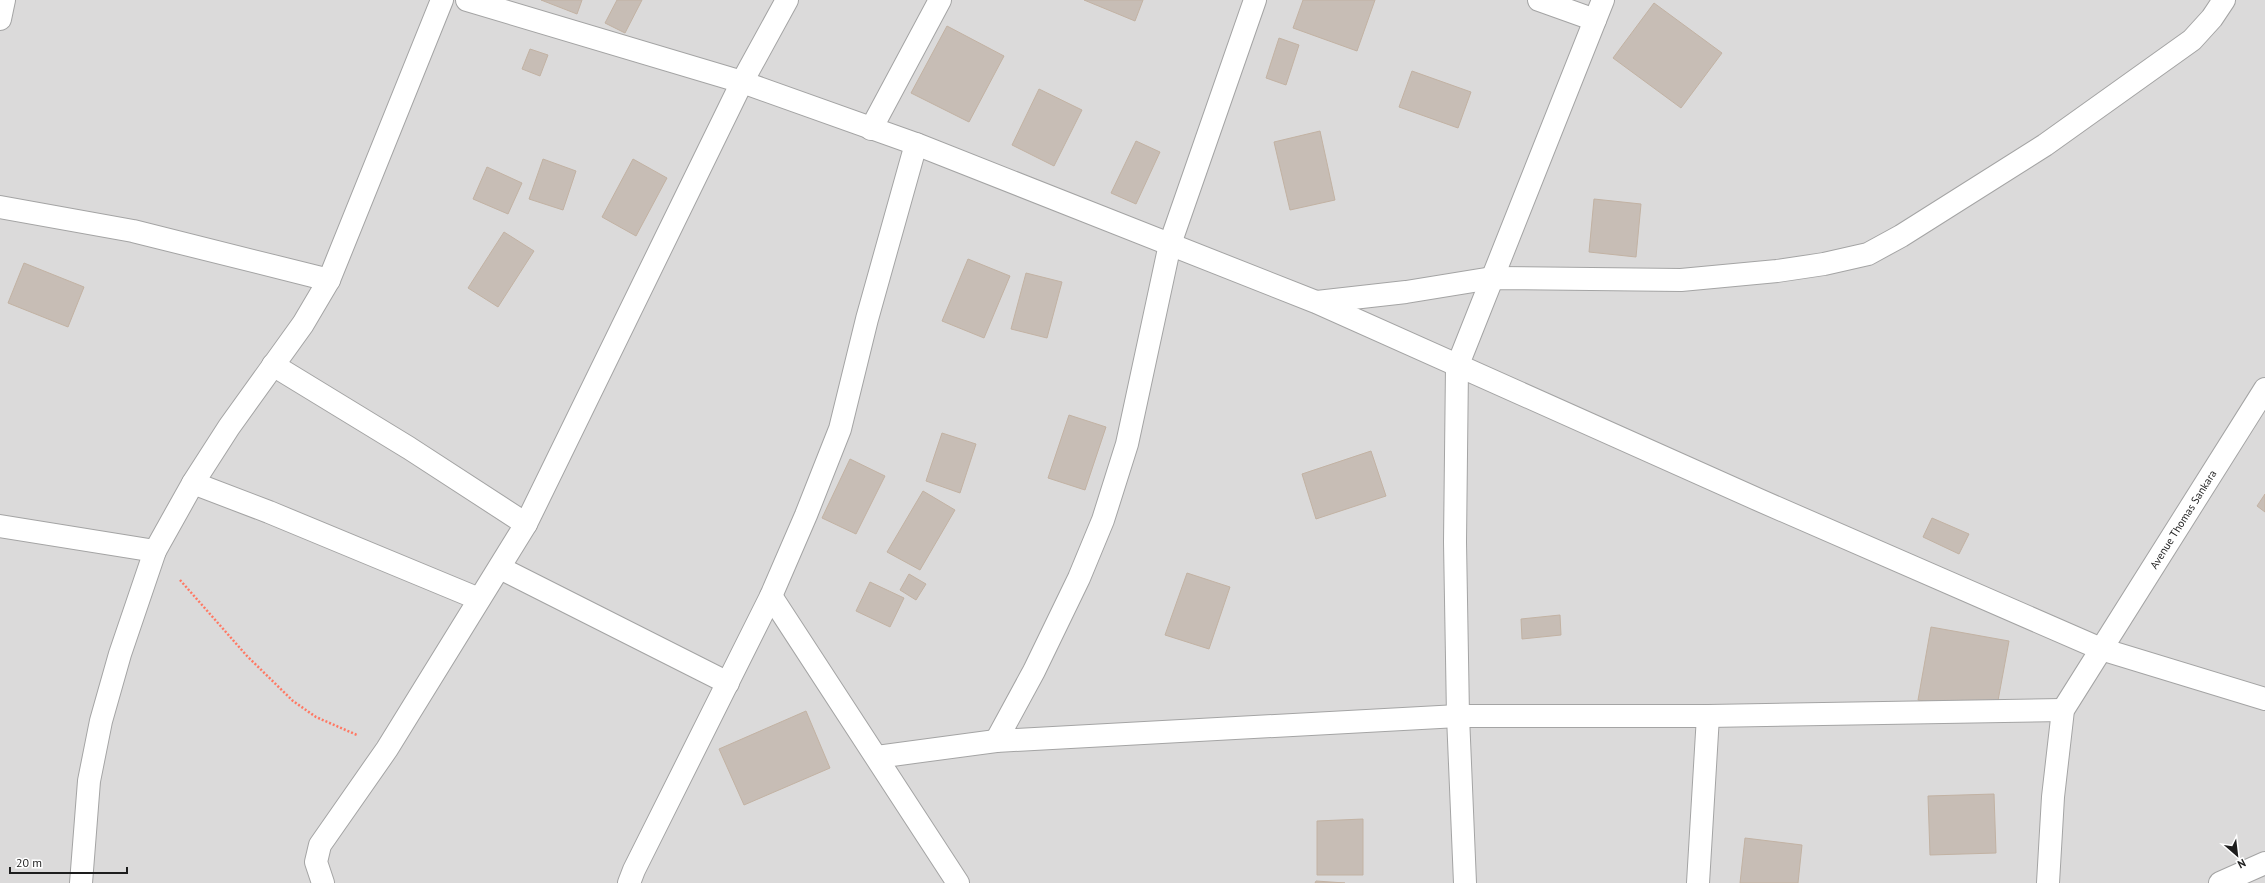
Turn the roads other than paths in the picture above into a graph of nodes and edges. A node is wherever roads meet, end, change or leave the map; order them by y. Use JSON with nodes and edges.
{"nodes":[{"id":1,"x":4,"y":0,"type":"edge"},
{"id":2,"x":442,"y":0,"type":"edge"},
{"id":3,"x":467,"y":0,"type":"edge"},
{"id":4,"x":787,"y":0,"type":"edge"},
{"id":5,"x":940,"y":0,"type":"edge"},
{"id":6,"x":1255,"y":0,"type":"edge"},
{"id":7,"x":1539,"y":0,"type":"edge"},
{"id":8,"x":2224,"y":0,"type":"edge"},
{"id":9,"x":1599,"y":10,"type":"edge"},
{"id":10,"x":0,"y":19,"type":"edge"},
{"id":11,"x":742,"y":82,"type":"junction"},
{"id":12,"x":871,"y":129,"type":"junction"},
{"id":13,"x":916,"y":144,"type":"junction"},
{"id":14,"x":0,"y":207,"type":"edge"},
{"id":15,"x":1170,"y":244,"type":"junction"},
{"id":16,"x":1492,"y":278,"type":"junction"},
{"id":17,"x":329,"y":280,"type":"junction"},
{"id":18,"x":1316,"y":302,"type":"junction"},
{"id":19,"x":273,"y":365,"type":"junction"},
{"id":20,"x":1457,"y":367,"type":"junction"},
{"id":21,"x":2265,"y":389,"type":"edge"},
{"id":22,"x":193,"y":483,"type":"junction"},
{"id":23,"x":526,"y":524,"type":"junction"},
{"id":24,"x":0,"y":526,"type":"edge"},
{"id":25,"x":155,"y":551,"type":"junction"},
{"id":26,"x":500,"y":568,"type":"junction"},
{"id":27,"x":771,"y":596,"type":"junction"},
{"id":28,"x":479,"y":599,"type":"junction"},
{"id":29,"x":2101,"y":649,"type":"junction"},
{"id":30,"x":728,"y":683,"type":"junction"},
{"id":31,"x":2265,"y":699,"type":"edge"},
{"id":32,"x":2063,"y":710,"type":"junction"},
{"id":33,"x":1458,"y":716,"type":"junction"},
{"id":34,"x":1708,"y":716,"type":"junction"},
{"id":35,"x":996,"y":741,"type":"junction"},
{"id":36,"x":877,"y":757,"type":"junction"},
{"id":37,"x":2265,"y":863,"type":"edge"},
{"id":38,"x":81,"y":883,"type":"edge"},
{"id":39,"x":323,"y":883,"type":"edge"},
{"id":40,"x":629,"y":883,"type":"edge"},
{"id":41,"x":958,"y":883,"type":"edge"},
{"id":42,"x":1465,"y":883,"type":"edge"},
{"id":43,"x":1698,"y":883,"type":"edge"},
{"id":44,"x":2048,"y":883,"type":"edge"},
{"id":45,"x":2220,"y":883,"type":"edge"}],
"edges":[{"from":1,"to":10,"type":"street"},
{"from":2,"to":17,"type":"street"},
{"from":3,"to":11,"type":"street"},
{"from":4,"to":11,"type":"street"},
{"from":5,"to":12,"type":"street"},
{"from":6,"to":15,"type":"street"},
{"from":7,"to":9,"type":"street"},
{"from":8,"to":16,"type":"street"},
{"from":9,"to":16,"type":"street"},
{"from":11,"to":12,"type":"street"},
{"from":11,"to":23,"type":"street"},
{"from":12,"to":13,"type":"street"},
{"from":13,"to":15,"type":"street"},
{"from":13,"to":27,"type":"street"},
{"from":14,"to":17,"type":"street"},
{"from":15,"to":18,"type":"street"},
{"from":15,"to":35,"type":"street"},
{"from":16,"to":18,"type":"street"},
{"from":16,"to":20,"type":"street"},
{"from":17,"to":19,"type":"street"},
{"from":18,"to":20,"type":"street"},
{"from":19,"to":22,"type":"street"},
{"from":19,"to":23,"type":"street"},
{"from":20,"to":29,"type":"street"},
{"from":20,"to":33,"type":"street"},
{"from":21,"to":29,"type":"street","name":"Avenue Thomas Sankara"},
{"from":22,"to":25,"type":"street"},
{"from":22,"to":28,"type":"street"},
{"from":23,"to":26,"type":"street"},
{"from":24,"to":25,"type":"street"},
{"from":25,"to":38,"type":"street"},
{"from":26,"to":28,"type":"street"},
{"from":26,"to":30,"type":"street"},
{"from":27,"to":30,"type":"street"},
{"from":27,"to":36,"type":"street"},
{"from":28,"to":39,"type":"street"},
{"from":29,"to":31,"type":"street"},
{"from":29,"to":32,"type":"street","name":"Avenue Thomas Sankara"},
{"from":30,"to":40,"type":"street"},
{"from":32,"to":34,"type":"street"},
{"from":32,"to":44,"type":"street"},
{"from":33,"to":34,"type":"street"},
{"from":33,"to":35,"type":"street"},
{"from":33,"to":42,"type":"street"},
{"from":34,"to":43,"type":"street"},
{"from":35,"to":36,"type":"street"},
{"from":36,"to":41,"type":"street"},
{"from":37,"to":45,"type":"street"}]}
